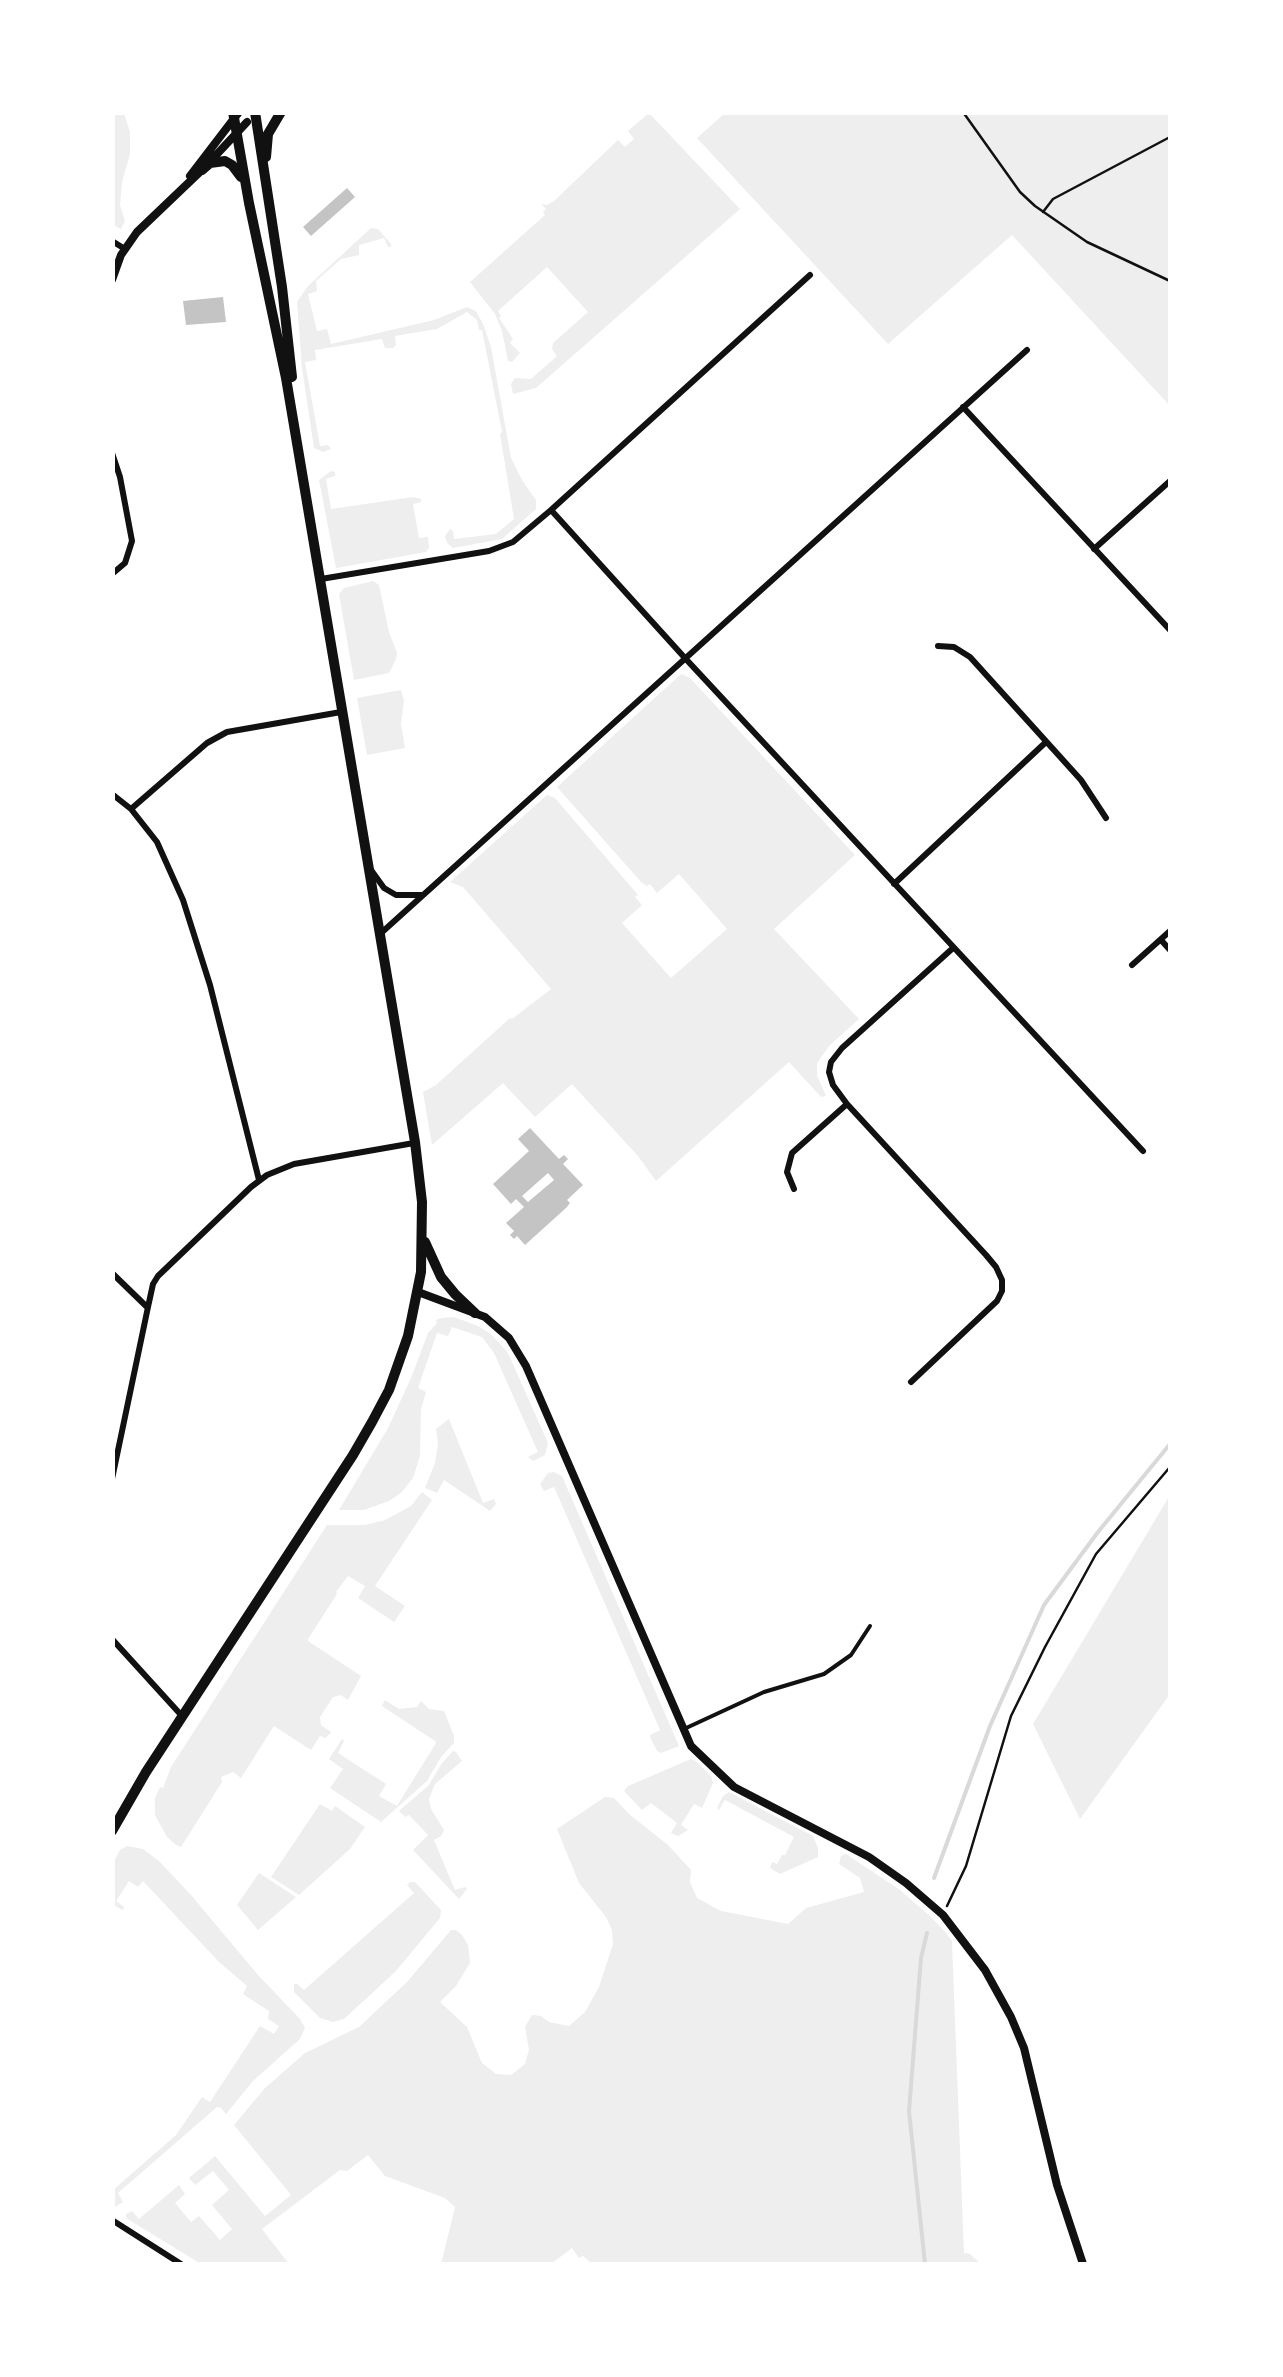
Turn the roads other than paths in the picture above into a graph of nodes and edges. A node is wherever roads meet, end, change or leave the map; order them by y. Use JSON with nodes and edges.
{"nodes":[{"id":1,"x":280,"y":112,"type":"edge"},
{"id":2,"x":235,"y":115,"type":"edge"},
{"id":3,"x":251,"y":117,"type":"edge"},
{"id":4,"x":237,"y":132,"type":"junction"},
{"id":5,"x":202,"y":170,"type":"junction"},
{"id":6,"x":264,"y":172,"type":"junction"},
{"id":7,"x":245,"y":183,"type":"junction"},
{"id":8,"x":176,"y":195,"type":"junction"},
{"id":9,"x":112,"y":242,"type":"edge"},
{"id":10,"x":124,"y":249,"type":"junction"},
{"id":11,"x":810,"y":276,"type":"dead end"},
{"id":12,"x":112,"y":280,"type":"edge"},
{"id":13,"x":1027,"y":350,"type":"dead end"},
{"id":14,"x":962,"y":408,"type":"junction"},
{"id":15,"x":112,"y":453,"type":"edge"},
{"id":16,"x":302,"y":468,"type":"junction"},
{"id":17,"x":1170,"y":481,"type":"edge"},
{"id":18,"x":551,"y":510,"type":"junction"},
{"id":19,"x":1094,"y":548,"type":"junction"},
{"id":20,"x":112,"y":574,"type":"edge"},
{"id":21,"x":320,"y":580,"type":"junction"},
{"id":22,"x":1170,"y":630,"type":"edge"},
{"id":23,"x":938,"y":646,"type":"dead end"},
{"id":24,"x":684,"y":657,"type":"junction"},
{"id":25,"x":341,"y":712,"type":"junction"},
{"id":26,"x":1046,"y":742,"type":"junction"},
{"id":27,"x":112,"y":794,"type":"edge"},
{"id":28,"x":131,"y":808,"type":"junction"},
{"id":29,"x":1106,"y":818,"type":"dead end"},
{"id":30,"x":368,"y":864,"type":"junction"},
{"id":31,"x":894,"y":884,"type":"junction"},
{"id":32,"x":423,"y":895,"type":"junction"},
{"id":33,"x":1170,"y":931,"type":"edge"},
{"id":34,"x":380,"y":934,"type":"junction"},
{"id":35,"x":1161,"y":940,"type":"junction"},
{"id":36,"x":954,"y":948,"type":"junction"},
{"id":37,"x":1170,"y":950,"type":"edge"},
{"id":38,"x":1132,"y":966,"type":"dead end"},
{"id":39,"x":847,"y":1104,"type":"junction"},
{"id":40,"x":415,"y":1142,"type":"junction"},
{"id":41,"x":1143,"y":1151,"type":"dead end"},
{"id":42,"x":259,"y":1180,"type":"junction"},
{"id":43,"x":794,"y":1189,"type":"dead end"},
{"id":44,"x":422,"y":1235,"type":"junction"},
{"id":45,"x":112,"y":1272,"type":"edge"},
{"id":46,"x":418,"y":1292,"type":"junction"},
{"id":47,"x":148,"y":1308,"type":"junction"},
{"id":48,"x":475,"y":1314,"type":"junction"},
{"id":49,"x":912,"y":1382,"type":"dead end"},
{"id":50,"x":112,"y":1479,"type":"edge"},
{"id":51,"x":870,"y":1626,"type":"dead end"},
{"id":52,"x":112,"y":1639,"type":"edge"},
{"id":53,"x":182,"y":1716,"type":"junction"},
{"id":54,"x":684,"y":1730,"type":"junction"},
{"id":55,"x":146,"y":1772,"type":"junction"},
{"id":56,"x":112,"y":1816,"type":"edge"},
{"id":57,"x":112,"y":1830,"type":"edge"},
{"id":58,"x":112,"y":2220,"type":"edge"},
{"id":59,"x":181,"y":2264,"type":"edge"},
{"id":60,"x":1083,"y":2264,"type":"edge"}],
"edges":[{"from":1,"to":6,"type":"main road"},
{"from":2,"to":4,"type":"main road"},
{"from":2,"to":8,"type":"street"},
{"from":3,"to":4,"type":"street"},
{"from":3,"to":6,"type":"main road"},
{"from":4,"to":5,"type":"street"},
{"from":4,"to":7,"type":"main road"},
{"from":5,"to":7,"type":"main road"},
{"from":5,"to":8,"type":"street"},
{"from":6,"to":16,"type":"main road"},
{"from":7,"to":16,"type":"main road"},
{"from":8,"to":10,"type":"street"},
{"from":9,"to":10,"type":"street"},
{"from":10,"to":12,"type":"street"},
{"from":11,"to":18,"type":"street"},
{"from":13,"to":14,"type":"street"},
{"from":14,"to":19,"type":"street"},
{"from":14,"to":24,"type":"street"},
{"from":15,"to":20,"type":"street"},
{"from":16,"to":21,"type":"main road"},
{"from":17,"to":19,"type":"street"},
{"from":18,"to":21,"type":"street"},
{"from":18,"to":24,"type":"street"},
{"from":19,"to":22,"type":"street"},
{"from":21,"to":25,"type":"main road"},
{"from":23,"to":26,"type":"street"},
{"from":24,"to":31,"type":"street"},
{"from":24,"to":32,"type":"street"},
{"from":25,"to":28,"type":"street"},
{"from":25,"to":30,"type":"main road"},
{"from":26,"to":29,"type":"street"},
{"from":26,"to":31,"type":"street"},
{"from":27,"to":28,"type":"street"},
{"from":28,"to":42,"type":"street"},
{"from":30,"to":32,"type":"street"},
{"from":30,"to":34,"type":"main road"},
{"from":31,"to":36,"type":"street"},
{"from":32,"to":34,"type":"street"},
{"from":33,"to":35,"type":"street"},
{"from":34,"to":40,"type":"main road"},
{"from":35,"to":37,"type":"street"},
{"from":35,"to":38,"type":"street"},
{"from":36,"to":39,"type":"street"},
{"from":36,"to":41,"type":"street"},
{"from":39,"to":43,"type":"street"},
{"from":39,"to":49,"type":"street"},
{"from":40,"to":42,"type":"street"},
{"from":40,"to":44,"type":"main road"},
{"from":42,"to":47,"type":"street"},
{"from":44,"to":46,"type":"main road"},
{"from":44,"to":48,"type":"main road"},
{"from":45,"to":47,"type":"street"},
{"from":46,"to":48,"type":"street"},
{"from":46,"to":53,"type":"main road"},
{"from":47,"to":50,"type":"street"},
{"from":48,"to":54,"type":"street"},
{"from":51,"to":54,"type":"lane"},
{"from":52,"to":53,"type":"street"},
{"from":53,"to":55,"type":"main road"},
{"from":54,"to":60,"type":"street"},
{"from":55,"to":56,"type":"main road"},
{"from":55,"to":57,"type":"main road"},
{"from":58,"to":59,"type":"street"}]}
